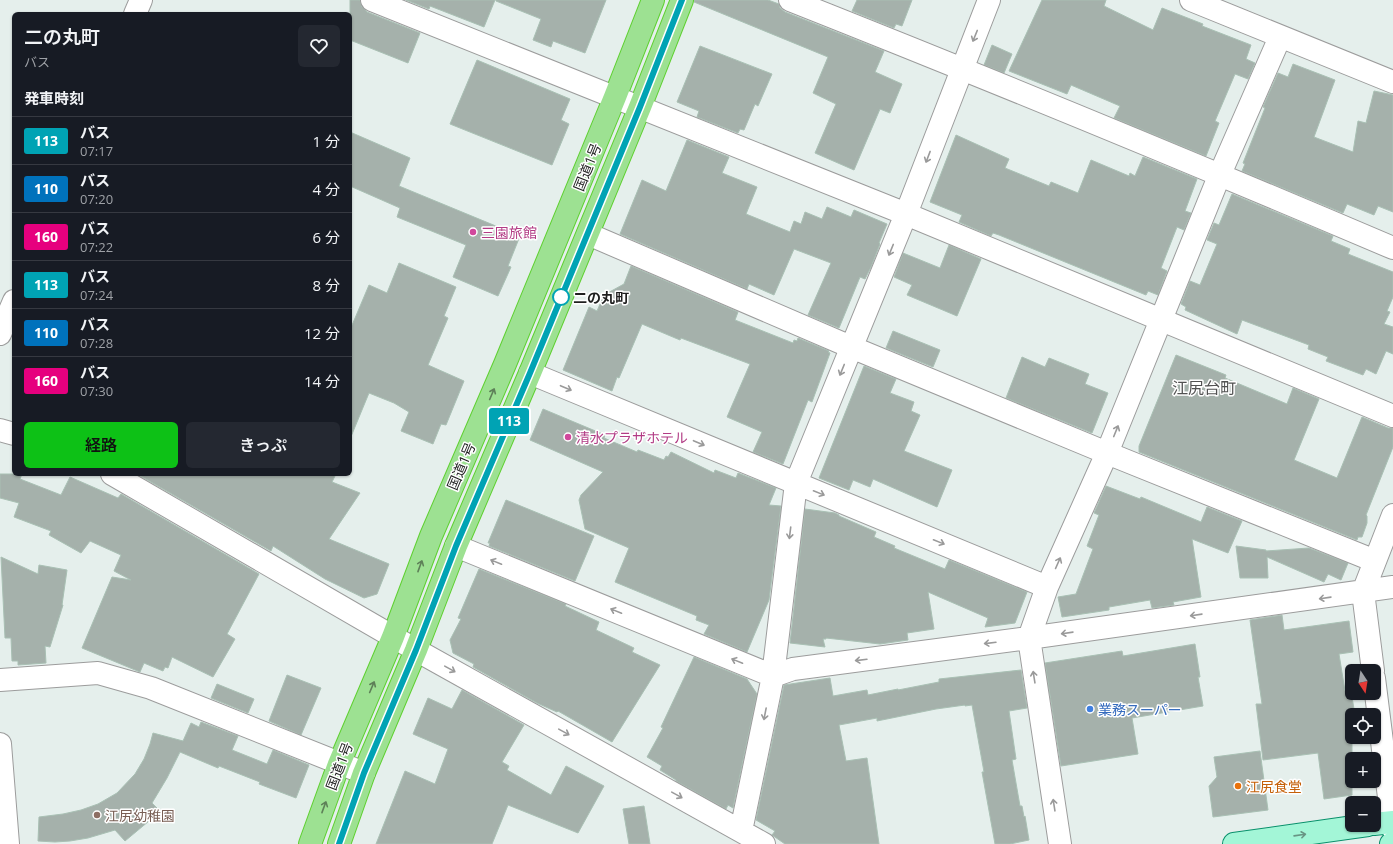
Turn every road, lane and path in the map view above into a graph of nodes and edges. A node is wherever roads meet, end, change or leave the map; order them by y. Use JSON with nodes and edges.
{"nodes":[{"id":1,"x":141,"y":0,"type":"edge"},
{"id":2,"x":372,"y":0,"type":"edge"},
{"id":3,"x":653,"y":0,"type":"edge"},
{"id":4,"x":682,"y":0,"type":"edge"},
{"id":5,"x":790,"y":0,"type":"edge"},
{"id":6,"x":989,"y":0,"type":"edge"},
{"id":7,"x":1191,"y":0,"type":"edge"},
{"id":8,"x":136,"y":12,"type":"edge"},
{"id":9,"x":1280,"y":37,"type":"junction"},
{"id":10,"x":962,"y":68,"type":"junction"},
{"id":11,"x":1393,"y":82,"type":"edge"},
{"id":12,"x":615,"y":97,"type":"junction"},
{"id":13,"x":640,"y":107,"type":"junction"},
{"id":14,"x":1220,"y":174,"type":"junction"},
{"id":15,"x":906,"y":214,"type":"junction"},
{"id":16,"x":588,"y":234,"type":"junction"},
{"id":17,"x":1393,"y":248,"type":"edge"},
{"id":18,"x":12,"y":306,"type":"edge"},
{"id":19,"x":1161,"y":319,"type":"junction"},
{"id":20,"x":0,"y":334,"type":"edge"},
{"id":21,"x":851,"y":347,"type":"junction"},
{"id":22,"x":530,"y":373,"type":"junction"},
{"id":23,"x":1393,"y":416,"type":"edge"},
{"id":24,"x":0,"y":430,"type":"edge"},
{"id":25,"x":12,"y":433,"type":"edge"},
{"id":26,"x":1107,"y":453,"type":"junction"},
{"id":27,"x":115,"y":476,"type":"edge"},
{"id":28,"x":796,"y":483,"type":"junction"},
{"id":29,"x":1393,"y":515,"type":"edge"},
{"id":30,"x":456,"y":546,"type":"junction"},
{"id":31,"x":1375,"y":561,"type":"junction"},
{"id":32,"x":1047,"y":587,"type":"junction"},
{"id":33,"x":1393,"y":587,"type":"edge"},
{"id":34,"x":1363,"y":592,"type":"junction"},
{"id":35,"x":393,"y":637,"type":"junction"},
{"id":36,"x":1029,"y":638,"type":"junction"},
{"id":37,"x":416,"y":650,"type":"junction"},
{"id":38,"x":1372,"y":664,"type":"edge"},
{"id":39,"x":773,"y":676,"type":"junction"},
{"id":40,"x":0,"y":680,"type":"edge"},
{"id":41,"x":1376,"y":700,"type":"edge"},
{"id":42,"x":0,"y":744,"type":"edge"},
{"id":43,"x":339,"y":764,"type":"junction"},
{"id":44,"x":364,"y":773,"type":"junction"},
{"id":45,"x":1388,"y":824,"type":"edge"},
{"id":46,"x":1345,"y":828,"type":"edge"},
{"id":47,"x":741,"y":831,"type":"junction"},
{"id":48,"x":8,"y":844,"type":"edge"},
{"id":49,"x":310,"y":844,"type":"edge"},
{"id":50,"x":339,"y":844,"type":"edge"},
{"id":51,"x":764,"y":844,"type":"edge"},
{"id":52,"x":1060,"y":844,"type":"edge"},
{"id":53,"x":1234,"y":844,"type":"edge"}],
"edges":[{"from":1,"to":8,"type":"street"},
{"from":2,"to":12,"type":"street"},
{"from":3,"to":12,"type":"highway","name":"国道1号"},
{"from":4,"to":13,"type":"highway","name":"国道1号"},
{"from":5,"to":10,"type":"street"},
{"from":6,"to":10,"type":"street","one_way":true},
{"from":7,"to":9,"type":"street"},
{"from":9,"to":11,"type":"street"},
{"from":9,"to":14,"type":"street"},
{"from":10,"to":14,"type":"street"},
{"from":10,"to":15,"type":"street","one_way":true},
{"from":12,"to":13,"type":"street"},
{"from":35,"to":12,"type":"highway","name":"国道1号","one_way":true},
{"from":13,"to":15,"type":"street"},
{"from":13,"to":16,"type":"highway","name":"国道1号"},
{"from":14,"to":17,"type":"street"},
{"from":14,"to":19,"type":"street"},
{"from":15,"to":19,"type":"street"},
{"from":15,"to":21,"type":"street","one_way":true},
{"from":16,"to":21,"type":"street"},
{"from":16,"to":22,"type":"highway","name":"国道1号"},
{"from":18,"to":20,"type":"street"},
{"from":19,"to":23,"type":"street"},
{"from":26,"to":19,"type":"street","one_way":true},
{"from":21,"to":26,"type":"street"},
{"from":21,"to":28,"type":"street","one_way":true},
{"from":22,"to":28,"type":"street","one_way":true},
{"from":22,"to":30,"type":"highway","name":"国道1号"},
{"from":24,"to":25,"type":"street"},
{"from":26,"to":31,"type":"street"},
{"from":32,"to":26,"type":"street","one_way":true},
{"from":27,"to":35,"type":"street"},
{"from":28,"to":32,"type":"street","one_way":true},
{"from":28,"to":39,"type":"street","one_way":true},
{"from":29,"to":31,"type":"street"},
{"from":30,"to":37,"type":"highway","name":"国道1号"},
{"from":39,"to":30,"type":"street","one_way":true},
{"from":31,"to":34,"type":"street"},
{"from":32,"to":36,"type":"street"},
{"from":33,"to":34,"type":"street"},
{"from":34,"to":36,"type":"street","one_way":true},
{"from":34,"to":38,"type":"street"},
{"from":35,"to":37,"type":"street"},
{"from":43,"to":35,"type":"highway","name":"国道1号","one_way":true},
{"from":36,"to":39,"type":"street","one_way":true},
{"from":52,"to":36,"type":"street","one_way":true},
{"from":37,"to":44,"type":"highway","name":"国道1号"},
{"from":37,"to":47,"type":"street","one_way":true},
{"from":39,"to":47,"type":"street","one_way":true},
{"from":40,"to":43,"type":"street"},
{"from":41,"to":45,"type":"street"},
{"from":42,"to":48,"type":"street"},
{"from":43,"to":44,"type":"street"},
{"from":49,"to":43,"type":"highway","name":"国道1号","one_way":true},
{"from":44,"to":50,"type":"highway","name":"国道1号"},
{"from":53,"to":46,"type":"main road","one_way":true},
{"from":47,"to":51,"type":"street"}]}
